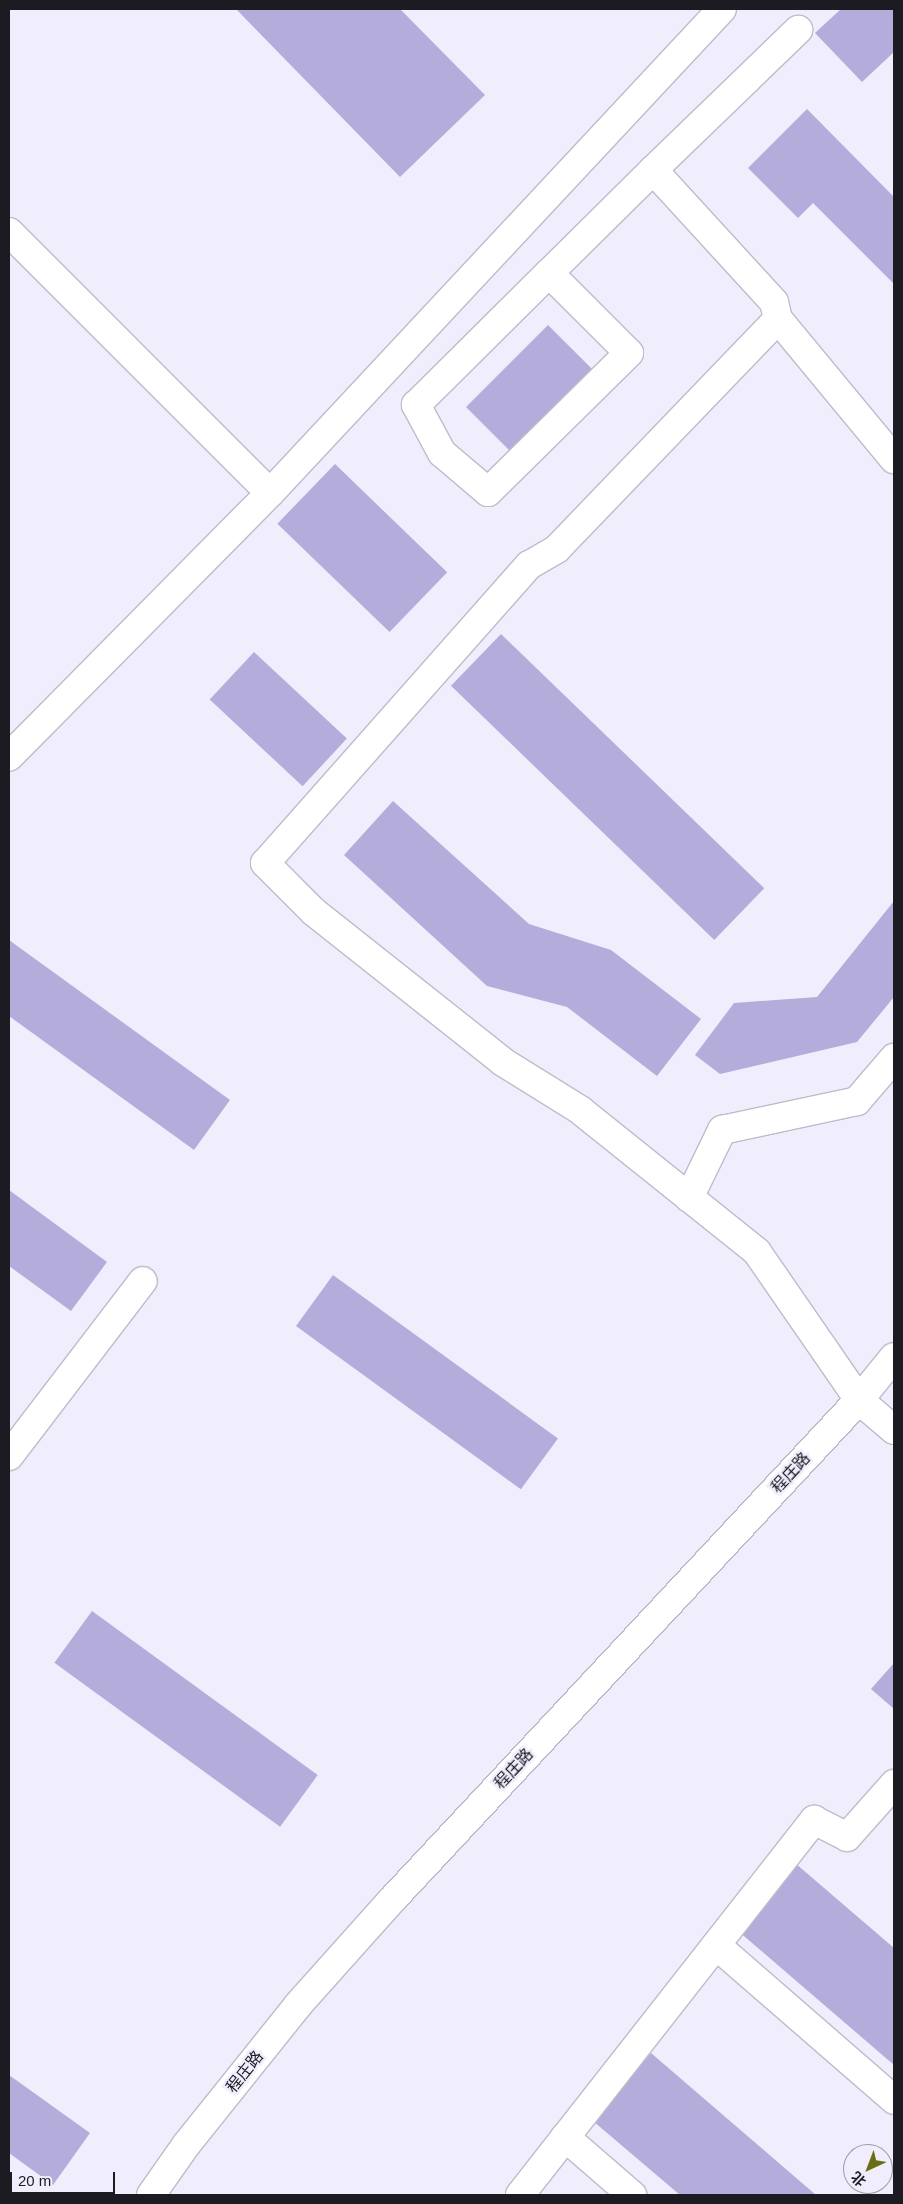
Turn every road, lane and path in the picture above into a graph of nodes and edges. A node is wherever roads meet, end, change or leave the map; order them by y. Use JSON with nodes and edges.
{"nodes":[{"id":1,"x":722,"y":9,"type":"edge"},
{"id":2,"x":798,"y":30,"type":"dead end"},
{"id":3,"x":653,"y":170,"type":"junction"},
{"id":4,"x":9,"y":232,"type":"edge"},
{"id":5,"x":549,"y":273,"type":"junction"},
{"id":6,"x":778,"y":319,"type":"junction"},
{"id":7,"x":894,"y":458,"type":"edge"},
{"id":8,"x":270,"y":493,"type":"junction"},
{"id":9,"x":9,"y":757,"type":"edge"},
{"id":10,"x":894,"y":1058,"type":"edge"},
{"id":11,"x":689,"y":1198,"type":"junction"},
{"id":12,"x":143,"y":1281,"type":"dead end"},
{"id":13,"x":894,"y":1357,"type":"edge"},
{"id":14,"x":859,"y":1400,"type":"junction"},
{"id":15,"x":894,"y":1430,"type":"edge"},
{"id":16,"x":9,"y":1456,"type":"edge"},
{"id":17,"x":894,"y":1784,"type":"edge"},
{"id":18,"x":716,"y":1946,"type":"junction"},
{"id":19,"x":894,"y":2100,"type":"edge"},
{"id":20,"x":565,"y":2137,"type":"junction"},
{"id":21,"x":151,"y":2195,"type":"edge"},
{"id":22,"x":520,"y":2195,"type":"edge"},
{"id":23,"x":632,"y":2195,"type":"edge"}],
"edges":[{"from":1,"to":8,"type":"street"},
{"from":2,"to":3,"type":"street"},
{"from":3,"to":5,"type":"street"},
{"from":3,"to":6,"type":"street"},
{"from":4,"to":8,"type":"street"},
{"from":5,"to":5,"type":"street"},
{"from":6,"to":7,"type":"street"},
{"from":6,"to":11,"type":"street"},
{"from":8,"to":9,"type":"street"},
{"from":10,"to":11,"type":"street"},
{"from":11,"to":14,"type":"street"},
{"from":12,"to":16,"type":"street"},
{"from":13,"to":14,"type":"street","name":"程庄路"},
{"from":14,"to":15,"type":"street"},
{"from":14,"to":21,"type":"street","name":"程庄路"},
{"from":17,"to":18,"type":"street"},
{"from":18,"to":19,"type":"street"},
{"from":18,"to":20,"type":"street"},
{"from":20,"to":22,"type":"street"},
{"from":20,"to":23,"type":"street"}]}
